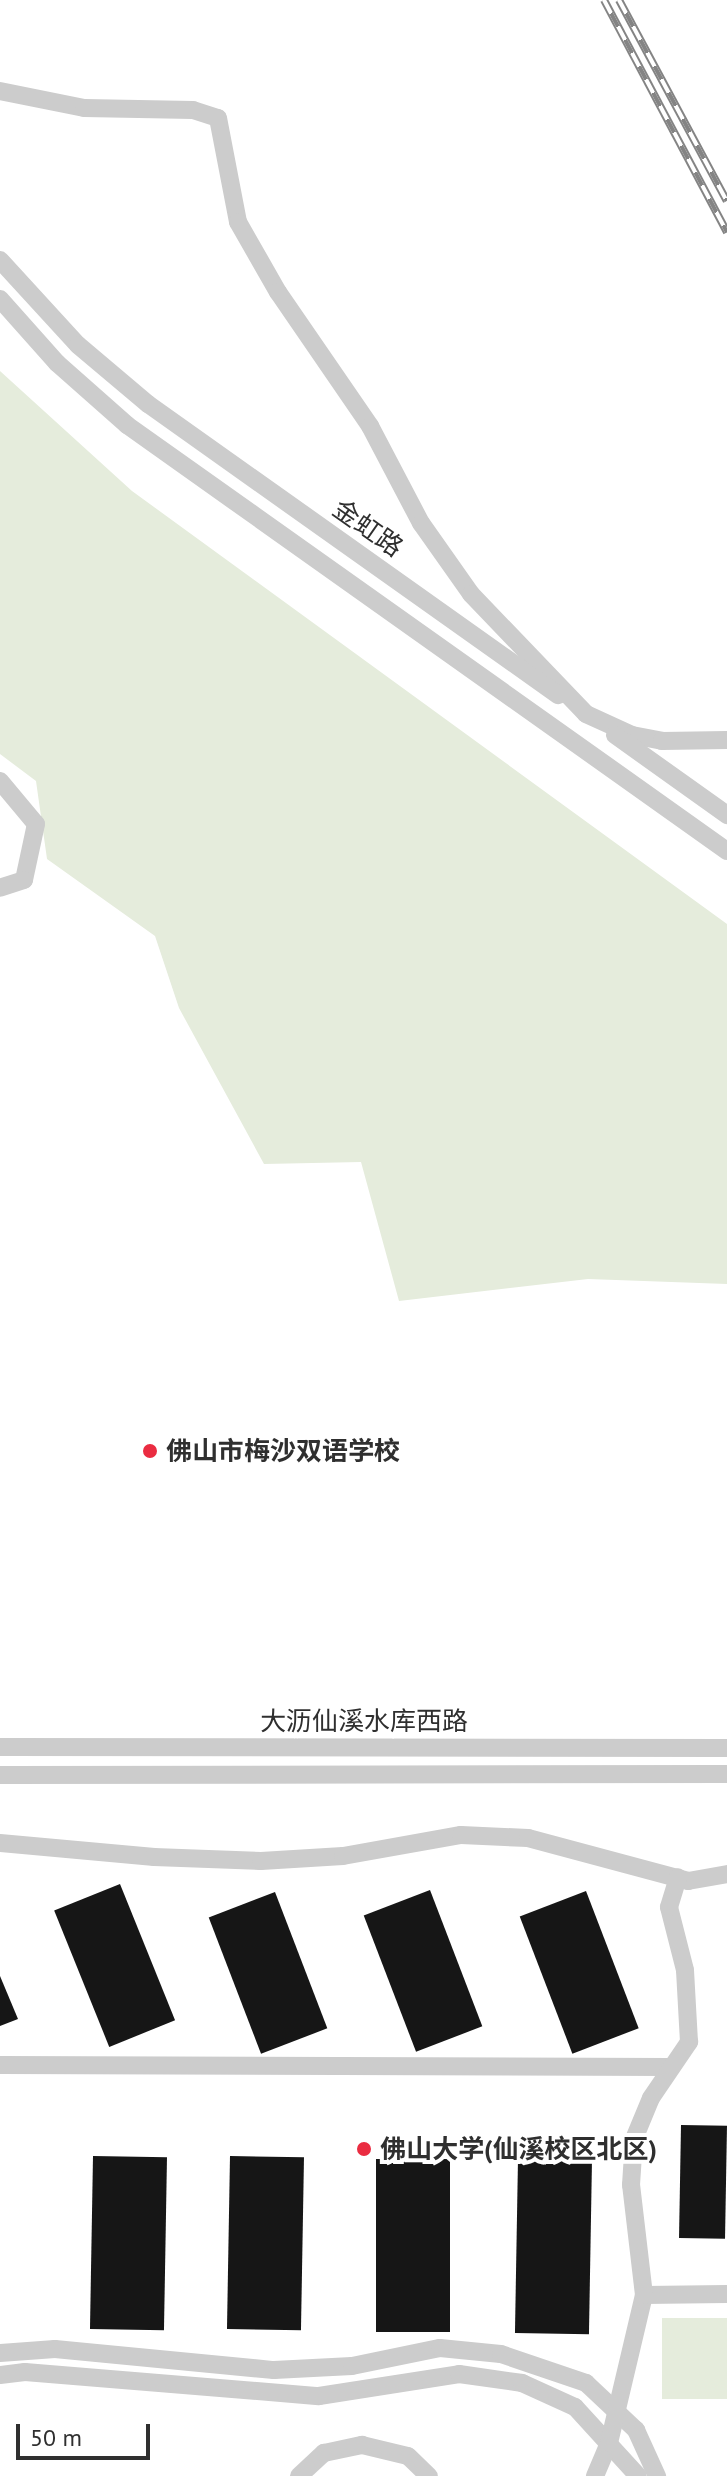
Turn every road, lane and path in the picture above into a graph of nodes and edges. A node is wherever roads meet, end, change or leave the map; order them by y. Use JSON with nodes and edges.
{"nodes":[{"id":1,"x":0,"y":91,"type":"edge"},
{"id":2,"x":0,"y":260,"type":"edge"},
{"id":3,"x":0,"y":299,"type":"edge"},
{"id":4,"x":727,"y":740,"type":"edge"},
{"id":5,"x":0,"y":781,"type":"edge"},
{"id":6,"x":727,"y":815,"type":"edge"},
{"id":7,"x":727,"y":851,"type":"edge"},
{"id":8,"x":0,"y":888,"type":"edge"},
{"id":9,"x":0,"y":1747,"type":"edge"},
{"id":10,"x":727,"y":1748,"type":"edge"},
{"id":11,"x":727,"y":1774,"type":"edge"},
{"id":12,"x":0,"y":1775,"type":"edge"},
{"id":13,"x":0,"y":1843,"type":"edge"},
{"id":14,"x":727,"y":1874,"type":"edge"},
{"id":15,"x":678,"y":1877,"type":"junction"},
{"id":16,"x":0,"y":2065,"type":"edge"},
{"id":17,"x":671,"y":2067,"type":"junction"},
{"id":18,"x":727,"y":2294,"type":"edge"},
{"id":19,"x":644,"y":2295,"type":"junction"},
{"id":20,"x":0,"y":2353,"type":"edge"},
{"id":21,"x":0,"y":2375,"type":"edge"},
{"id":22,"x":615,"y":2410,"type":"junction"},
{"id":23,"x":609,"y":2443,"type":"junction"},
{"id":24,"x":299,"y":2476,"type":"edge"},
{"id":25,"x":429,"y":2476,"type":"edge"},
{"id":26,"x":595,"y":2476,"type":"edge"},
{"id":27,"x":638,"y":2476,"type":"edge"},
{"id":28,"x":657,"y":2476,"type":"edge"}],
"edges":[{"from":1,"to":4,"type":"street"},
{"from":2,"to":6,"type":"street","name":"金虹路"},
{"from":3,"to":7,"type":"street"},
{"from":5,"to":8,"type":"street"},
{"from":9,"to":10,"type":"street","name":"大沥仙溪水库西路"},
{"from":11,"to":12,"type":"street"},
{"from":13,"to":15,"type":"street"},
{"from":14,"to":15,"type":"street"},
{"from":15,"to":17,"type":"street"},
{"from":16,"to":17,"type":"street"},
{"from":17,"to":19,"type":"street"},
{"from":18,"to":19,"type":"street"},
{"from":19,"to":22,"type":"street"},
{"from":20,"to":22,"type":"street"},
{"from":21,"to":23,"type":"street"},
{"from":22,"to":23,"type":"street"},
{"from":22,"to":28,"type":"street"},
{"from":23,"to":26,"type":"street"},
{"from":23,"to":27,"type":"street"},
{"from":24,"to":25,"type":"street"}]}
